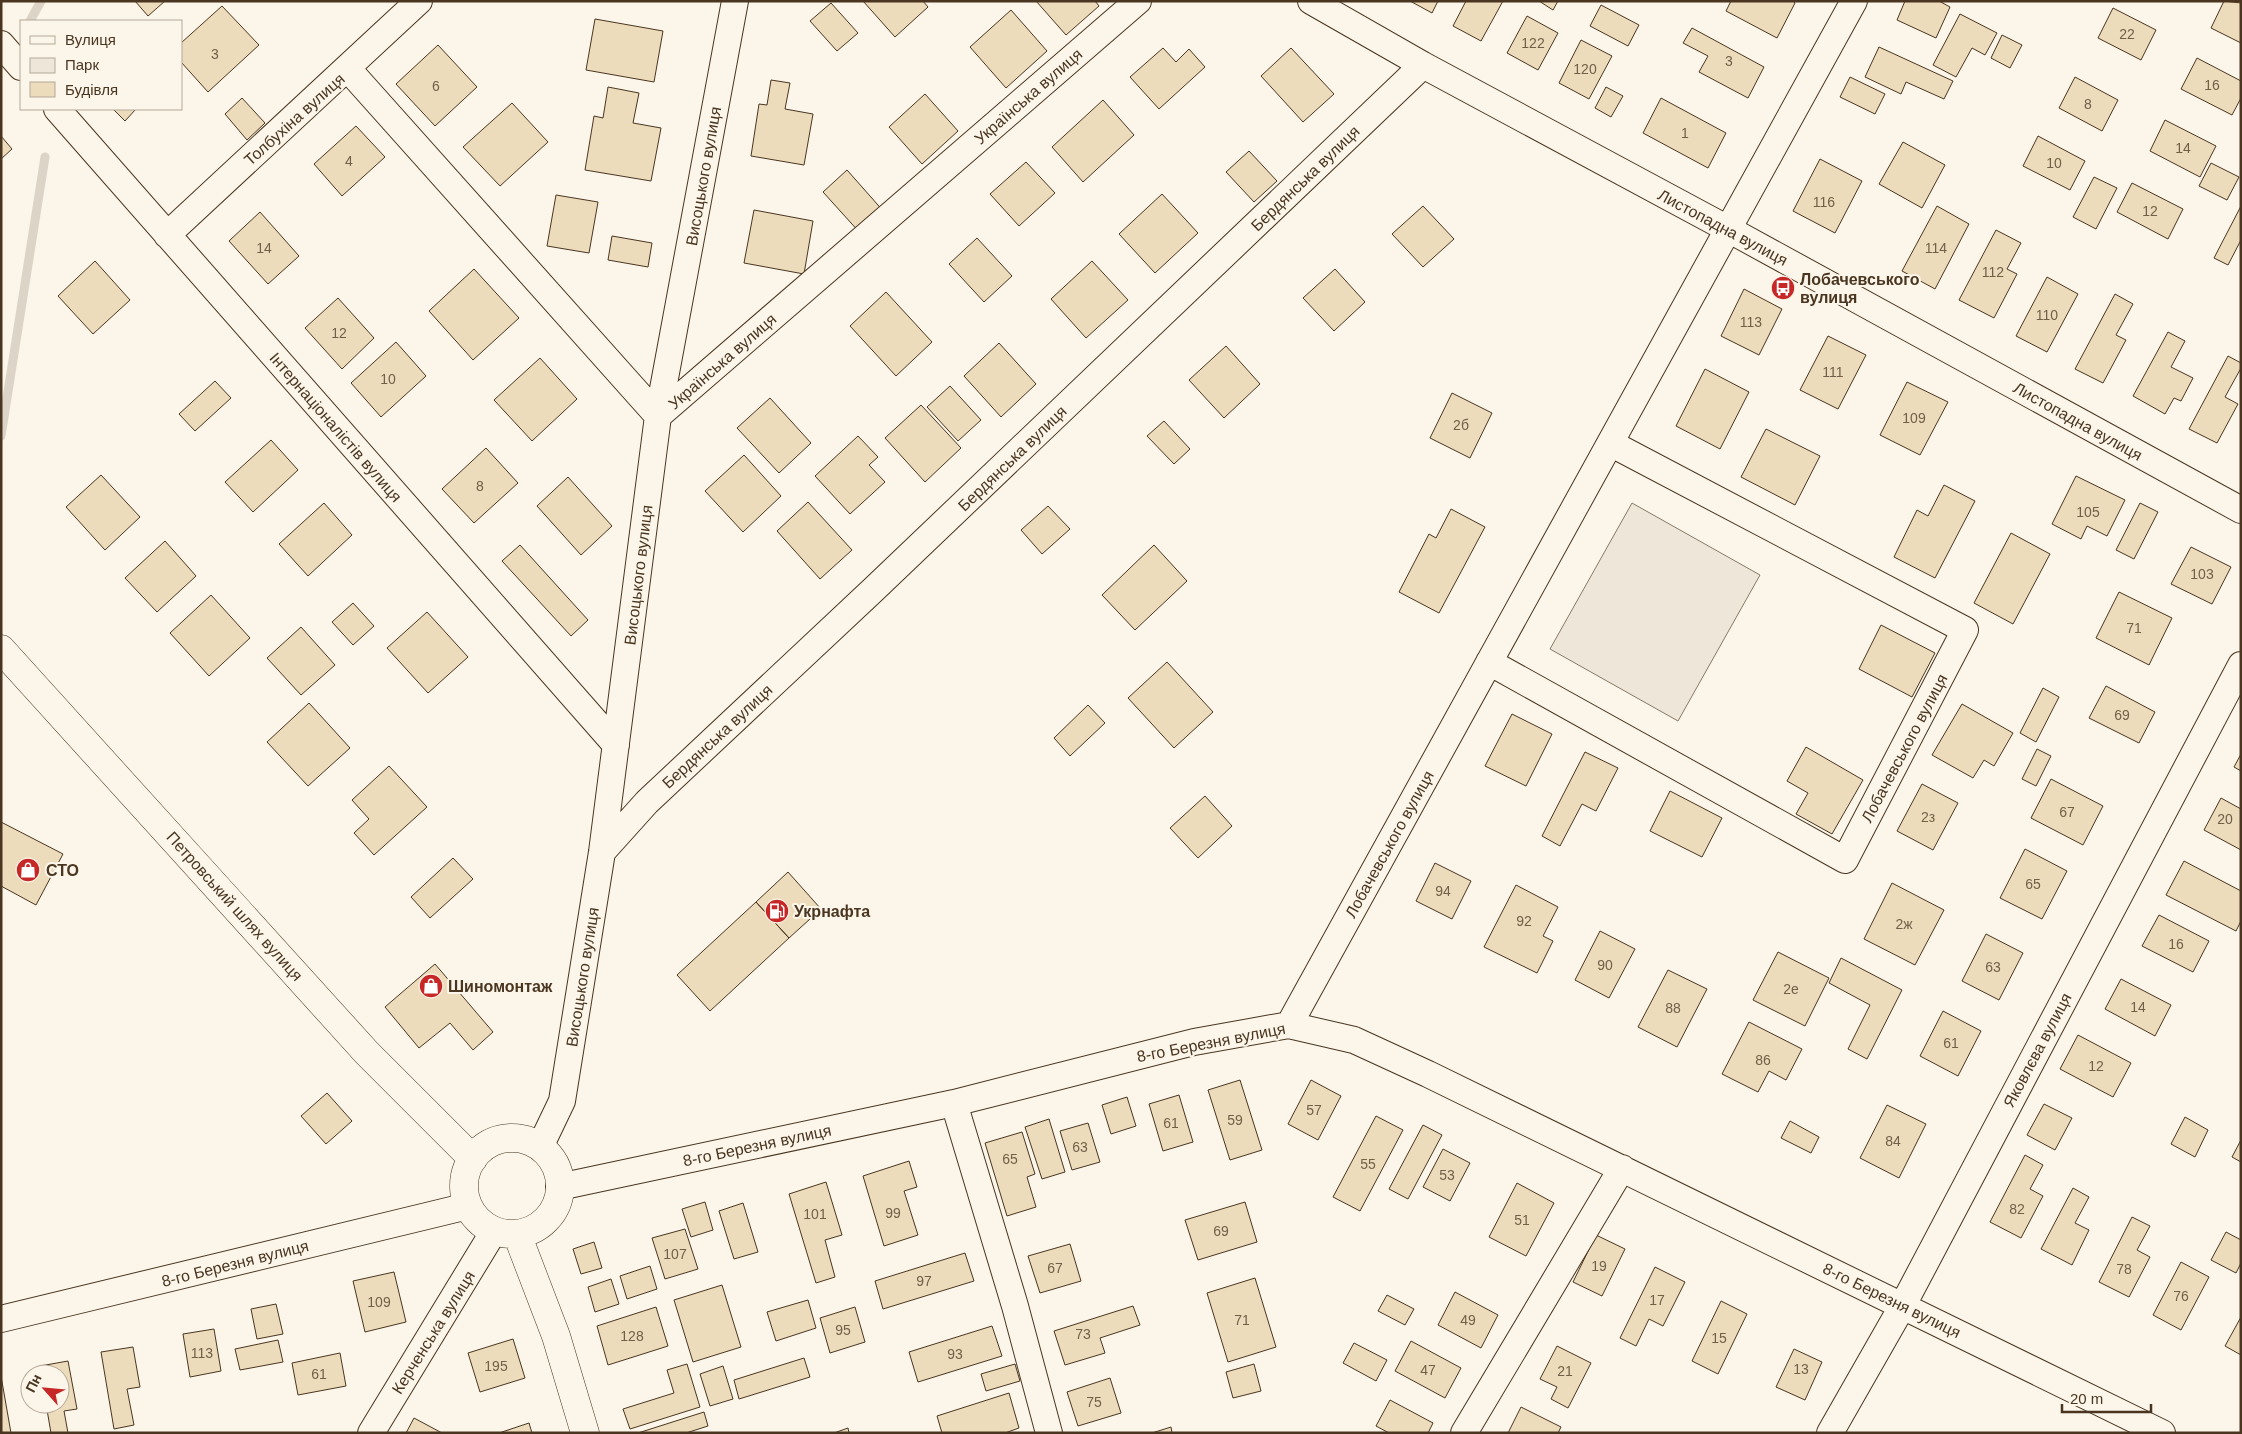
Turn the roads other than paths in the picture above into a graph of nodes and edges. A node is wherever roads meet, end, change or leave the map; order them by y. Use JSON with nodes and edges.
{"nodes":[{"id":1,"x":420,"y":1,"type":"edge"},
{"id":2,"x":735,"y":1,"type":"edge"},
{"id":3,"x":1138,"y":1,"type":"edge"},
{"id":4,"x":1311,"y":1,"type":"edge"},
{"id":5,"x":1854,"y":1,"type":"edge"},
{"id":6,"x":1,"y":44,"type":"edge"},
{"id":7,"x":20,"y":66,"type":"edge"},
{"id":8,"x":1423,"y":66,"type":"junction"},
{"id":9,"x":348,"y":69,"type":"junction"},
{"id":10,"x":59,"y":110,"type":"edge"},
{"id":11,"x":1728,"y":229,"type":"junction"},
{"id":12,"x":167,"y":235,"type":"junction"},
{"id":13,"x":658,"y":416,"type":"junction"},
{"id":14,"x":1610,"y":443,"type":"junction"},
{"id":15,"x":2241,"y":510,"type":"edge"},
{"id":16,"x":1,"y":648,"type":"edge"},
{"id":17,"x":1489,"y":662,"type":"junction"},
{"id":18,"x":2241,"y":665,"type":"edge"},
{"id":19,"x":616,"y":745,"type":"junction"},
{"id":20,"x":602,"y":852,"type":"junction"},
{"id":21,"x":1289,"y":1025,"type":"junction"},
{"id":22,"x":954,"y":1103,"type":"junction"},
{"id":23,"x":540,"y":1148,"type":"junction"},
{"id":24,"x":473,"y":1159,"type":"junction"},
{"id":25,"x":1622,"y":1168,"type":"junction"},
{"id":26,"x":559,"y":1187,"type":"junction"},
{"id":27,"x":468,"y":1206,"type":"junction"},
{"id":28,"x":506,"y":1233,"type":"junction"},
{"id":29,"x":1903,"y":1305,"type":"junction"},
{"id":30,"x":1,"y":1319,"type":"edge"},
{"id":31,"x":371,"y":1433,"type":"edge"},
{"id":32,"x":585,"y":1433,"type":"edge"},
{"id":33,"x":1049,"y":1433,"type":"edge"},
{"id":34,"x":1464,"y":1433,"type":"edge"},
{"id":35,"x":1830,"y":1433,"type":"edge"},
{"id":36,"x":2162,"y":1433,"type":"edge"}],
"edges":[{"from":1,"to":9,"type":"street","name":"Толбухіна вулиця"},
{"from":2,"to":13,"type":"street","name":"Висоцького вулиця"},
{"from":3,"to":13,"type":"street","name":"Українська вулиця"},
{"from":4,"to":8,"type":"street","name":"Листопадна вулиця"},
{"from":5,"to":11,"type":"street","name":"Лобачевського вулиця"},
{"from":6,"to":7,"type":"street"},
{"from":8,"to":11,"type":"street","name":"Листопадна вулиця"},
{"from":8,"to":20,"type":"street","name":"Бердянська вулиця"},
{"from":9,"to":12,"type":"street","name":"Толбухіна вулиця"},
{"from":9,"to":13,"type":"street","name":"Українська вулиця"},
{"from":10,"to":12,"type":"street","name":"Інтернаціоналістів вулиця"},
{"from":11,"to":14,"type":"street","name":"Лобачевського вулиця"},
{"from":11,"to":15,"type":"street","name":"Листопадна вулиця"},
{"from":12,"to":19,"type":"street","name":"Інтернаціоналістів вулиця"},
{"from":13,"to":19,"type":"street","name":"Висоцького вулиця"},
{"from":14,"to":17,"type":"street","name":"Лобачевського вулиця"},
{"from":14,"to":17,"type":"street","name":"Лобачевського вулиця"},
{"from":16,"to":24,"type":"street","name":"Петровський шлях вулиця"},
{"from":17,"to":21,"type":"street","name":"Лобачевського вулиця"},
{"from":18,"to":29,"type":"street","name":"Яковлєва вулиця"},
{"from":19,"to":20,"type":"street","name":"Висоцького вулиця"},
{"from":20,"to":23,"type":"street","name":"Висоцького вулиця"},
{"from":21,"to":22,"type":"street","name":"8-го Березня вулиця"},
{"from":21,"to":25,"type":"street","name":"8-го Березня вулиця"},
{"from":22,"to":26,"type":"street","name":"8-го Березня вулиця"},
{"from":22,"to":33,"type":"street"},
{"from":23,"to":24,"type":"street"},
{"from":23,"to":26,"type":"street"},
{"from":24,"to":27,"type":"street"},
{"from":25,"to":29,"type":"street","name":"8-го Березня вулиця"},
{"from":25,"to":34,"type":"street"},
{"from":26,"to":28,"type":"street"},
{"from":27,"to":28,"type":"street"},
{"from":27,"to":30,"type":"street","name":"8-го Березня вулиця"},
{"from":28,"to":31,"type":"street","name":"Керченська вулиця"},
{"from":28,"to":32,"type":"street"},
{"from":29,"to":35,"type":"street","name":"Яковлєва вулиця"},
{"from":29,"to":36,"type":"street","name":"8-го Березня вулиця"}]}
